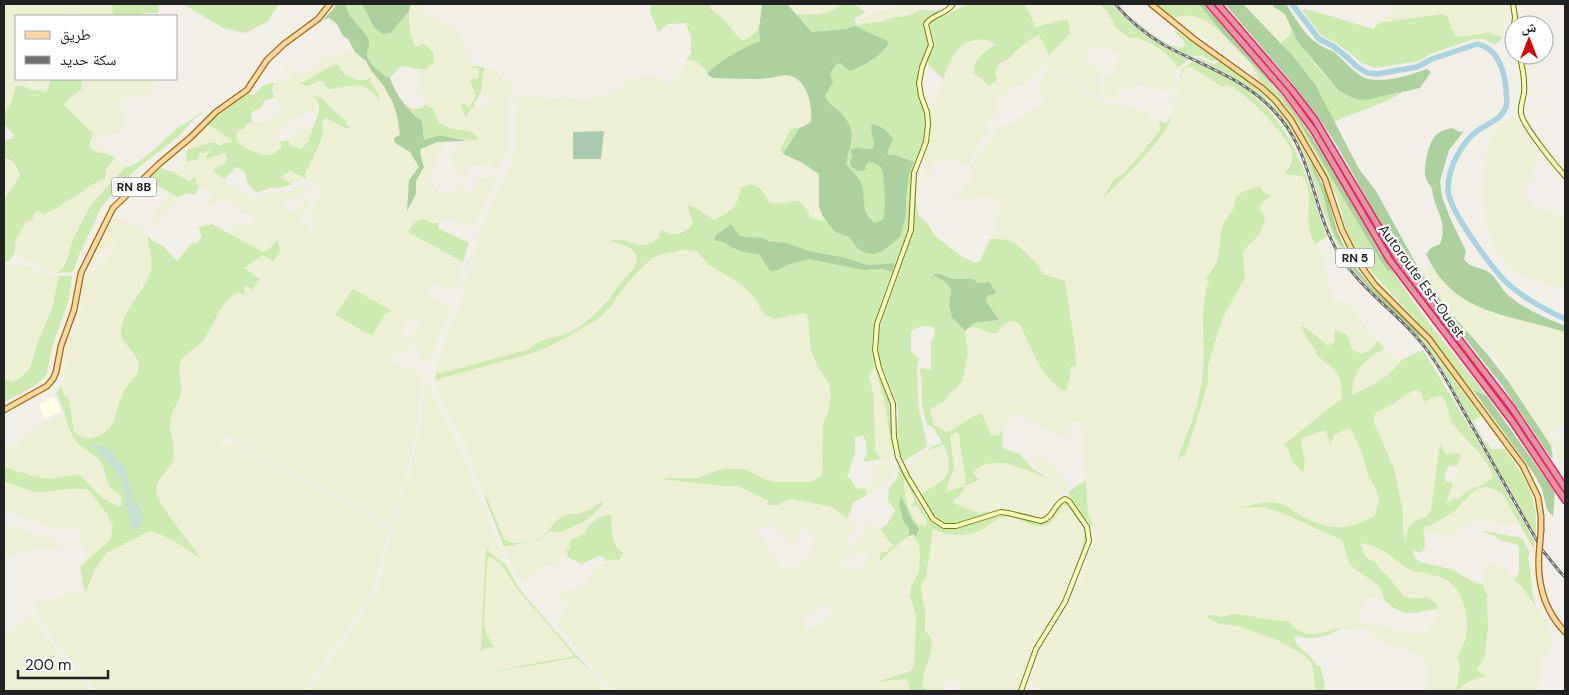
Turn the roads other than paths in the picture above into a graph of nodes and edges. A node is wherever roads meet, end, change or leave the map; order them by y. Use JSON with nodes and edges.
{"nodes":[{"id":1,"x":330,"y":4,"type":"edge"},
{"id":2,"x":953,"y":4,"type":"edge"},
{"id":3,"x":1150,"y":4,"type":"edge"},
{"id":4,"x":1209,"y":4,"type":"edge"},
{"id":5,"x":1218,"y":4,"type":"edge"},
{"id":6,"x":1522,"y":65,"type":"edge"},
{"id":7,"x":1565,"y":176,"type":"edge"},
{"id":8,"x":4,"y":410,"type":"edge"},
{"id":9,"x":1565,"y":488,"type":"edge"},
{"id":10,"x":1565,"y":500,"type":"edge"},
{"id":11,"x":1565,"y":632,"type":"edge"},
{"id":12,"x":1021,"y":691,"type":"edge"}],
"edges":[{"from":1,"to":8,"type":"main road","number":"RN 8B"},
{"from":2,"to":12,"type":"street"},
{"from":3,"to":11,"type":"main road","number":"RN 5","bridge":true},
{"from":4,"to":10,"type":"highway","name":"Autoroute Est-Ouest"},
{"from":5,"to":9,"type":"highway","name":"Autoroute Est-Ouest"},
{"from":6,"to":7,"type":"street"}]}
